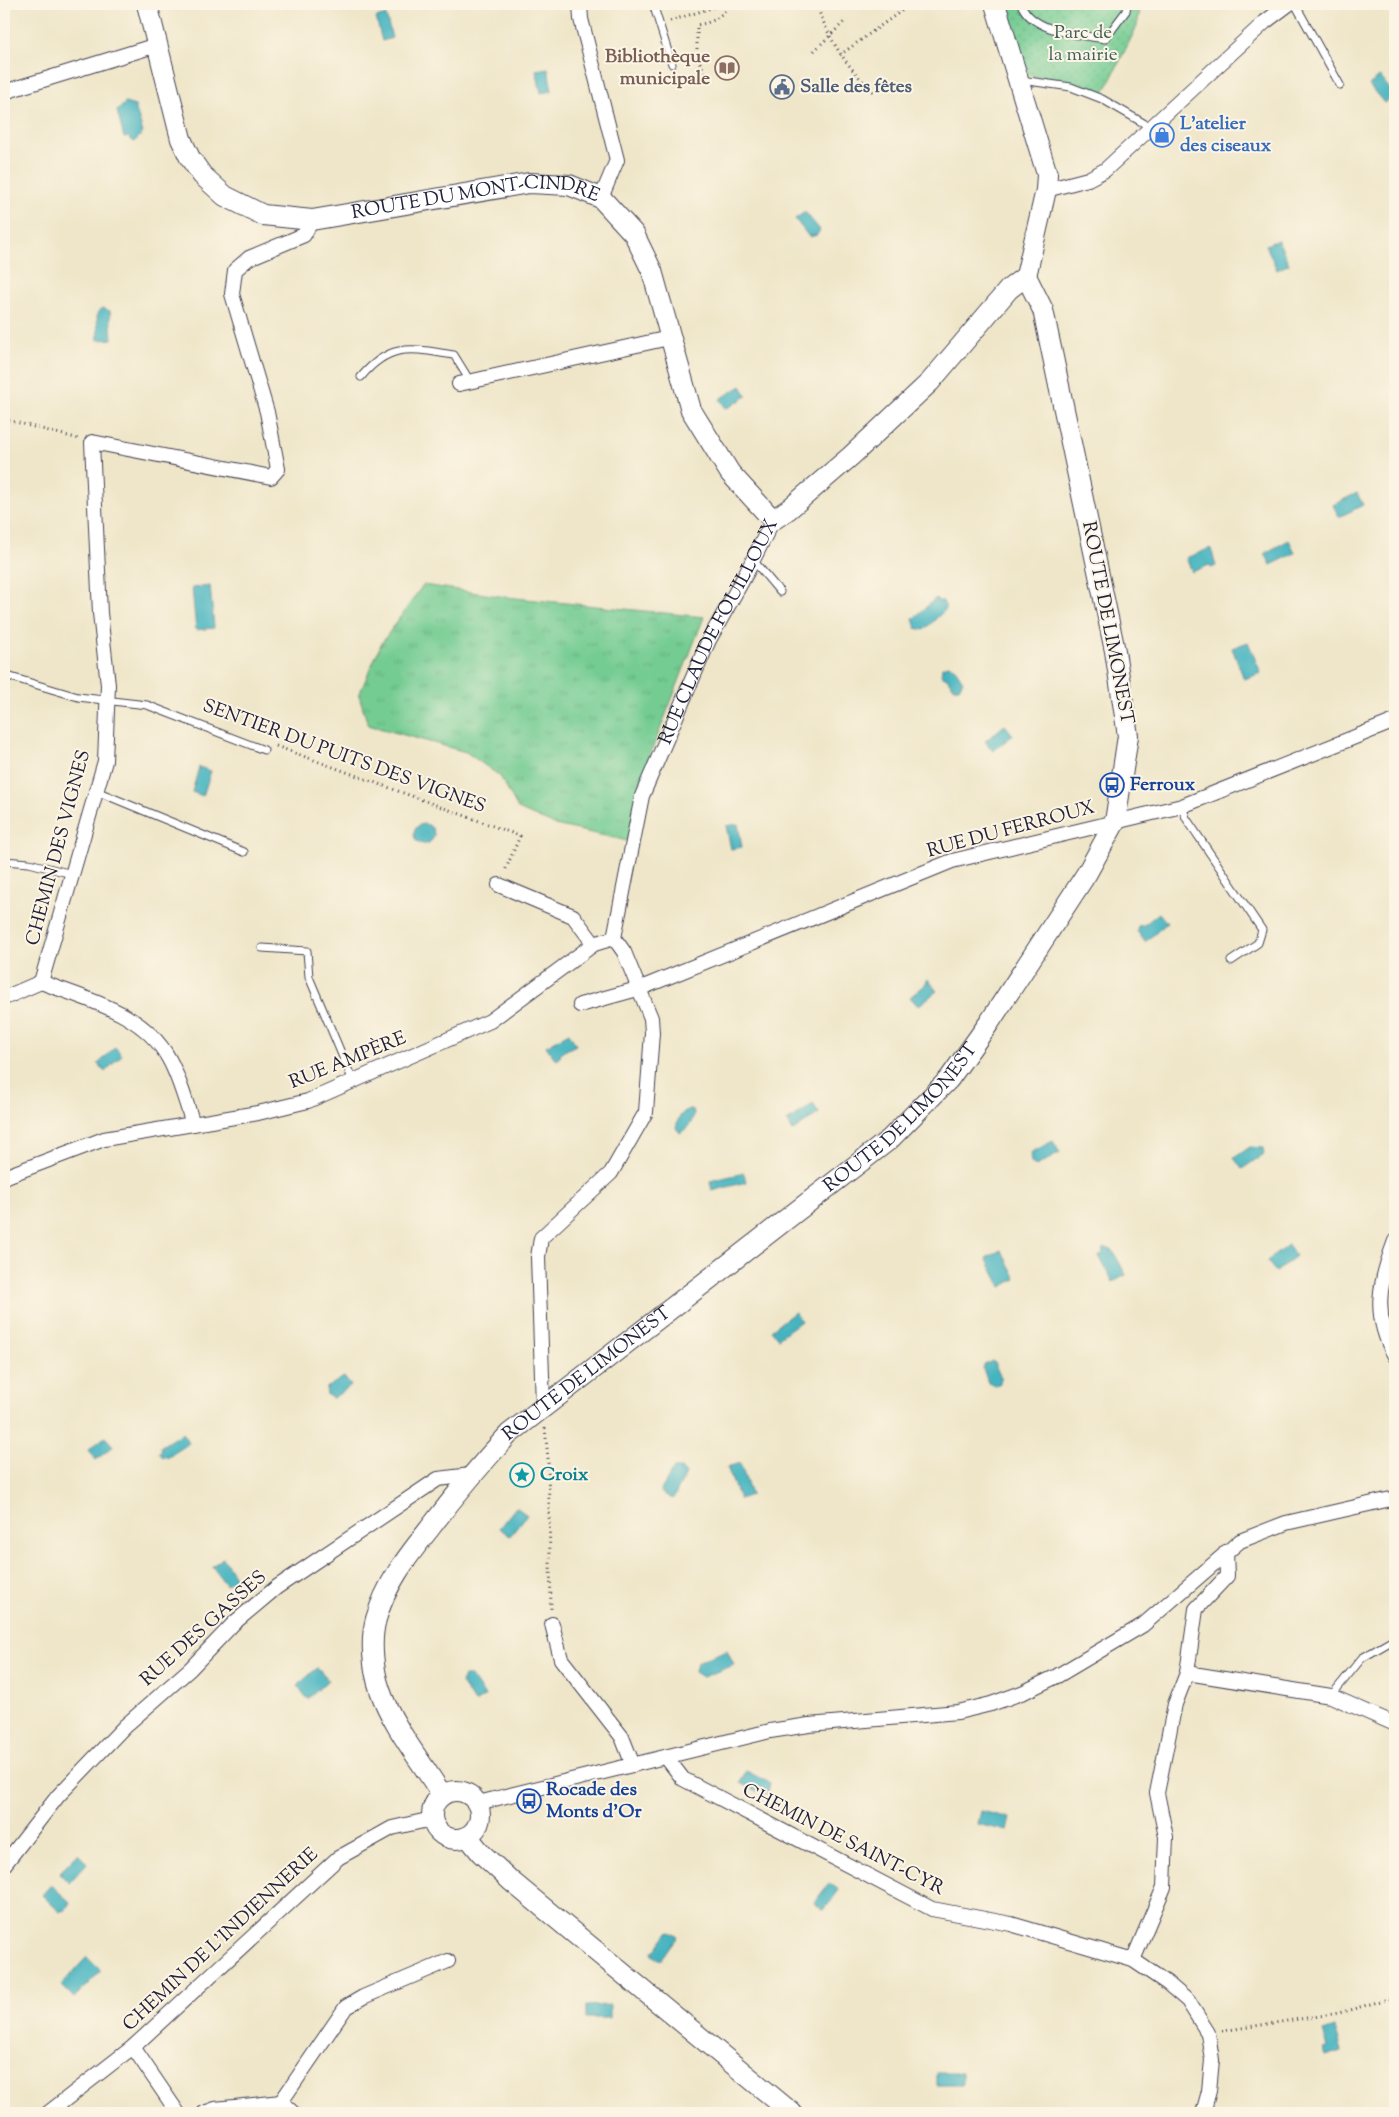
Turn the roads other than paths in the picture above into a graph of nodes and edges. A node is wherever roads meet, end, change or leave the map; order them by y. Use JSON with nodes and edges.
{"nodes":[{"id":1,"x":146,"y":4,"type":"edge"},
{"id":2,"x":580,"y":4,"type":"edge"},
{"id":3,"x":653,"y":4,"type":"edge"},
{"id":4,"x":995,"y":4,"type":"edge"},
{"id":5,"x":1021,"y":4,"type":"edge"},
{"id":6,"x":1127,"y":4,"type":"edge"},
{"id":7,"x":1290,"y":4,"type":"edge"},
{"id":8,"x":1295,"y":4,"type":"edge"},
{"id":9,"x":157,"y":44,"type":"junction"},
{"id":10,"x":672,"y":64,"type":"dead end"},
{"id":11,"x":1018,"y":79,"type":"junction"},
{"id":12,"x":1340,"y":85,"type":"dead end"},
{"id":13,"x":4,"y":92,"type":"edge"},
{"id":14,"x":1152,"y":128,"type":"junction"},
{"id":15,"x":1046,"y":190,"type":"junction"},
{"id":16,"x":601,"y":198,"type":"junction"},
{"id":17,"x":312,"y":220,"type":"junction"},
{"id":18,"x":1026,"y":276,"type":"junction"},
{"id":19,"x":669,"y":338,"type":"junction"},
{"id":20,"x":361,"y":377,"type":"dead end"},
{"id":21,"x":465,"y":383,"type":"joint"},
{"id":22,"x":773,"y":520,"type":"junction"},
{"id":23,"x":752,"y":563,"type":"junction"},
{"id":24,"x":780,"y":592,"type":"dead end"},
{"id":25,"x":4,"y":675,"type":"edge"},
{"id":26,"x":108,"y":702,"type":"junction"},
{"id":27,"x":1395,"y":721,"type":"edge"},
{"id":28,"x":264,"y":750,"type":"dead end"},
{"id":29,"x":96,"y":791,"type":"junction"},
{"id":30,"x":1182,"y":806,"type":"junction"},
{"id":31,"x":1115,"y":822,"type":"junction"},
{"id":32,"x":244,"y":852,"type":"dead end"},
{"id":33,"x":4,"y":861,"type":"edge"},
{"id":34,"x":72,"y":874,"type":"junction"},
{"id":35,"x":499,"y":886,"type":"road end"},
{"id":36,"x":614,"y":938,"type":"junction"},
{"id":37,"x":594,"y":944,"type":"junction"},
{"id":38,"x":262,"y":948,"type":"dead end"},
{"id":39,"x":1230,"y":961,"type":"dead end"},
{"id":40,"x":41,"y":982,"type":"junction"},
{"id":41,"x":640,"y":988,"type":"junction"},
{"id":42,"x":4,"y":998,"type":"edge"},
{"id":43,"x":580,"y":1005,"type":"dead end"},
{"id":44,"x":353,"y":1081,"type":"junction"},
{"id":45,"x":193,"y":1124,"type":"junction"},
{"id":46,"x":4,"y":1177,"type":"edge"},
{"id":47,"x":1395,"y":1242,"type":"edge"},
{"id":48,"x":1395,"y":1356,"type":"edge"},
{"id":49,"x":544,"y":1406,"type":"junction"},
{"id":50,"x":471,"y":1475,"type":"junction"},
{"id":51,"x":1395,"y":1498,"type":"edge"},
{"id":52,"x":1226,"y":1552,"type":"junction"},
{"id":53,"x":552,"y":1624,"type":"road end"},
{"id":54,"x":1395,"y":1639,"type":"edge"},
{"id":55,"x":1187,"y":1673,"type":"junction"},
{"id":56,"x":1331,"y":1696,"type":"junction"},
{"id":57,"x":1395,"y":1724,"type":"edge"},
{"id":58,"x":666,"y":1757,"type":"junction"},
{"id":59,"x":632,"y":1764,"type":"junction"},
{"id":60,"x":442,"y":1795,"type":"junction"},
{"id":61,"x":478,"y":1803,"type":"junction"},
{"id":62,"x":432,"y":1819,"type":"junction"},
{"id":63,"x":468,"y":1837,"type":"junction"},
{"id":64,"x":4,"y":1865,"type":"edge"},
{"id":65,"x":1133,"y":1960,"type":"junction"},
{"id":66,"x":448,"y":1962,"type":"dead end"},
{"id":67,"x":133,"y":2047,"type":"junction"},
{"id":68,"x":281,"y":2102,"type":"junction"},
{"id":69,"x":48,"y":2113,"type":"edge"},
{"id":70,"x":178,"y":2113,"type":"edge"},
{"id":71,"x":204,"y":2113,"type":"edge"},
{"id":72,"x":294,"y":2113,"type":"edge"},
{"id":73,"x":792,"y":2113,"type":"edge"},
{"id":74,"x":1203,"y":2113,"type":"edge"}],
"edges":[{"from":1,"to":9,"type":"street","name":"ROUTE DU MONT-CINDRE"},
{"from":2,"to":16,"type":"street"},
{"from":3,"to":10,"type":"lane"},
{"from":4,"to":11,"type":"street"},
{"from":5,"to":6,"type":"lane"},
{"from":7,"to":14,"type":"street"},
{"from":8,"to":12,"type":"lane"},
{"from":9,"to":13,"type":"street"},
{"from":9,"to":17,"type":"street","name":"ROUTE DU MONT-CINDRE"},
{"from":11,"to":14,"type":"lane"},
{"from":11,"to":15,"type":"street"},
{"from":14,"to":15,"type":"street"},
{"from":15,"to":18,"type":"street"},
{"from":16,"to":17,"type":"street","name":"ROUTE DU MONT-CINDRE"},
{"from":16,"to":19,"type":"street","name":"ROUTE DU MONT-CINDRE"},
{"from":17,"to":26,"type":"street","name":"CHEMIN DES VIGNES"},
{"from":18,"to":22,"type":"street","name":"RUE CLAUDE FOUILLOUX"},
{"from":18,"to":31,"type":"street","name":"ROUTE DE LIMONEST"},
{"from":19,"to":21,"type":"street"},
{"from":19,"to":22,"type":"street","name":"ROUTE DU MONT-CINDRE"},
{"from":20,"to":21,"type":"lane"},
{"from":22,"to":23,"type":"street","name":"RUE CLAUDE FOUILLOUX"},
{"from":23,"to":24,"type":"lane"},
{"from":23,"to":36,"type":"street","name":"RUE CLAUDE FOUILLOUX"},
{"from":25,"to":26,"type":"lane"},
{"from":26,"to":28,"type":"lane"},
{"from":26,"to":29,"type":"street","name":"CHEMIN DES VIGNES"},
{"from":27,"to":30,"type":"street","name":"RUE DU FERROUX"},
{"from":29,"to":32,"type":"lane"},
{"from":29,"to":34,"type":"street","name":"CHEMIN DES VIGNES"},
{"from":30,"to":31,"type":"street","name":"RUE DU FERROUX"},
{"from":30,"to":39,"type":"lane"},
{"from":31,"to":41,"type":"street","name":"RUE DU FERROUX"},
{"from":31,"to":49,"type":"street","name":"ROUTE DE LIMONEST"},
{"from":33,"to":34,"type":"lane"},
{"from":34,"to":40,"type":"street","name":"CHEMIN DES VIGNES"},
{"from":35,"to":37,"type":"street"},
{"from":36,"to":37,"type":"street"},
{"from":36,"to":41,"type":"street"},
{"from":37,"to":44,"type":"street","name":"RUE AMPÈRE"},
{"from":38,"to":44,"type":"lane"},
{"from":40,"to":42,"type":"street"},
{"from":40,"to":45,"type":"street"},
{"from":41,"to":43,"type":"street","name":"RUE DU FERROUX"},
{"from":41,"to":49,"type":"street"},
{"from":44,"to":45,"type":"street","name":"RUE AMPÈRE"},
{"from":45,"to":46,"type":"street","name":"RUE AMPÈRE"},
{"from":47,"to":48,"type":"street"},
{"from":49,"to":50,"type":"street","name":"ROUTE DE LIMONEST"},
{"from":50,"to":60,"type":"street","name":"ROUTE DE LIMONEST"},
{"from":50,"to":64,"type":"street","name":"RUE DES GASSES"},
{"from":51,"to":52,"type":"street"},
{"from":52,"to":55,"type":"street"},
{"from":52,"to":58,"type":"street"},
{"from":53,"to":59,"type":"street"},
{"from":54,"to":56,"type":"lane"},
{"from":55,"to":56,"type":"street"},
{"from":55,"to":65,"type":"street"},
{"from":56,"to":57,"type":"street"},
{"from":58,"to":59,"type":"street"},
{"from":58,"to":65,"type":"street","name":"CHEMIN DE SAINT-CYR"},
{"from":59,"to":61,"type":"street"},
{"from":60,"to":61,"type":"street"},
{"from":60,"to":62,"type":"street"},
{"from":61,"to":63,"type":"street"},
{"from":62,"to":63,"type":"street"},
{"from":62,"to":67,"type":"street","name":"CHEMIN DE L'INDIENNERIE"},
{"from":63,"to":73,"type":"street"},
{"from":65,"to":74,"type":"street","name":"CHEMIN DE SAINT-CYR"},
{"from":66,"to":68,"type":"street"},
{"from":67,"to":69,"type":"street","name":"CHEMIN DE L'INDIENNERIE"},
{"from":67,"to":70,"type":"street"},
{"from":68,"to":71,"type":"street"},
{"from":68,"to":72,"type":"street"}]}
